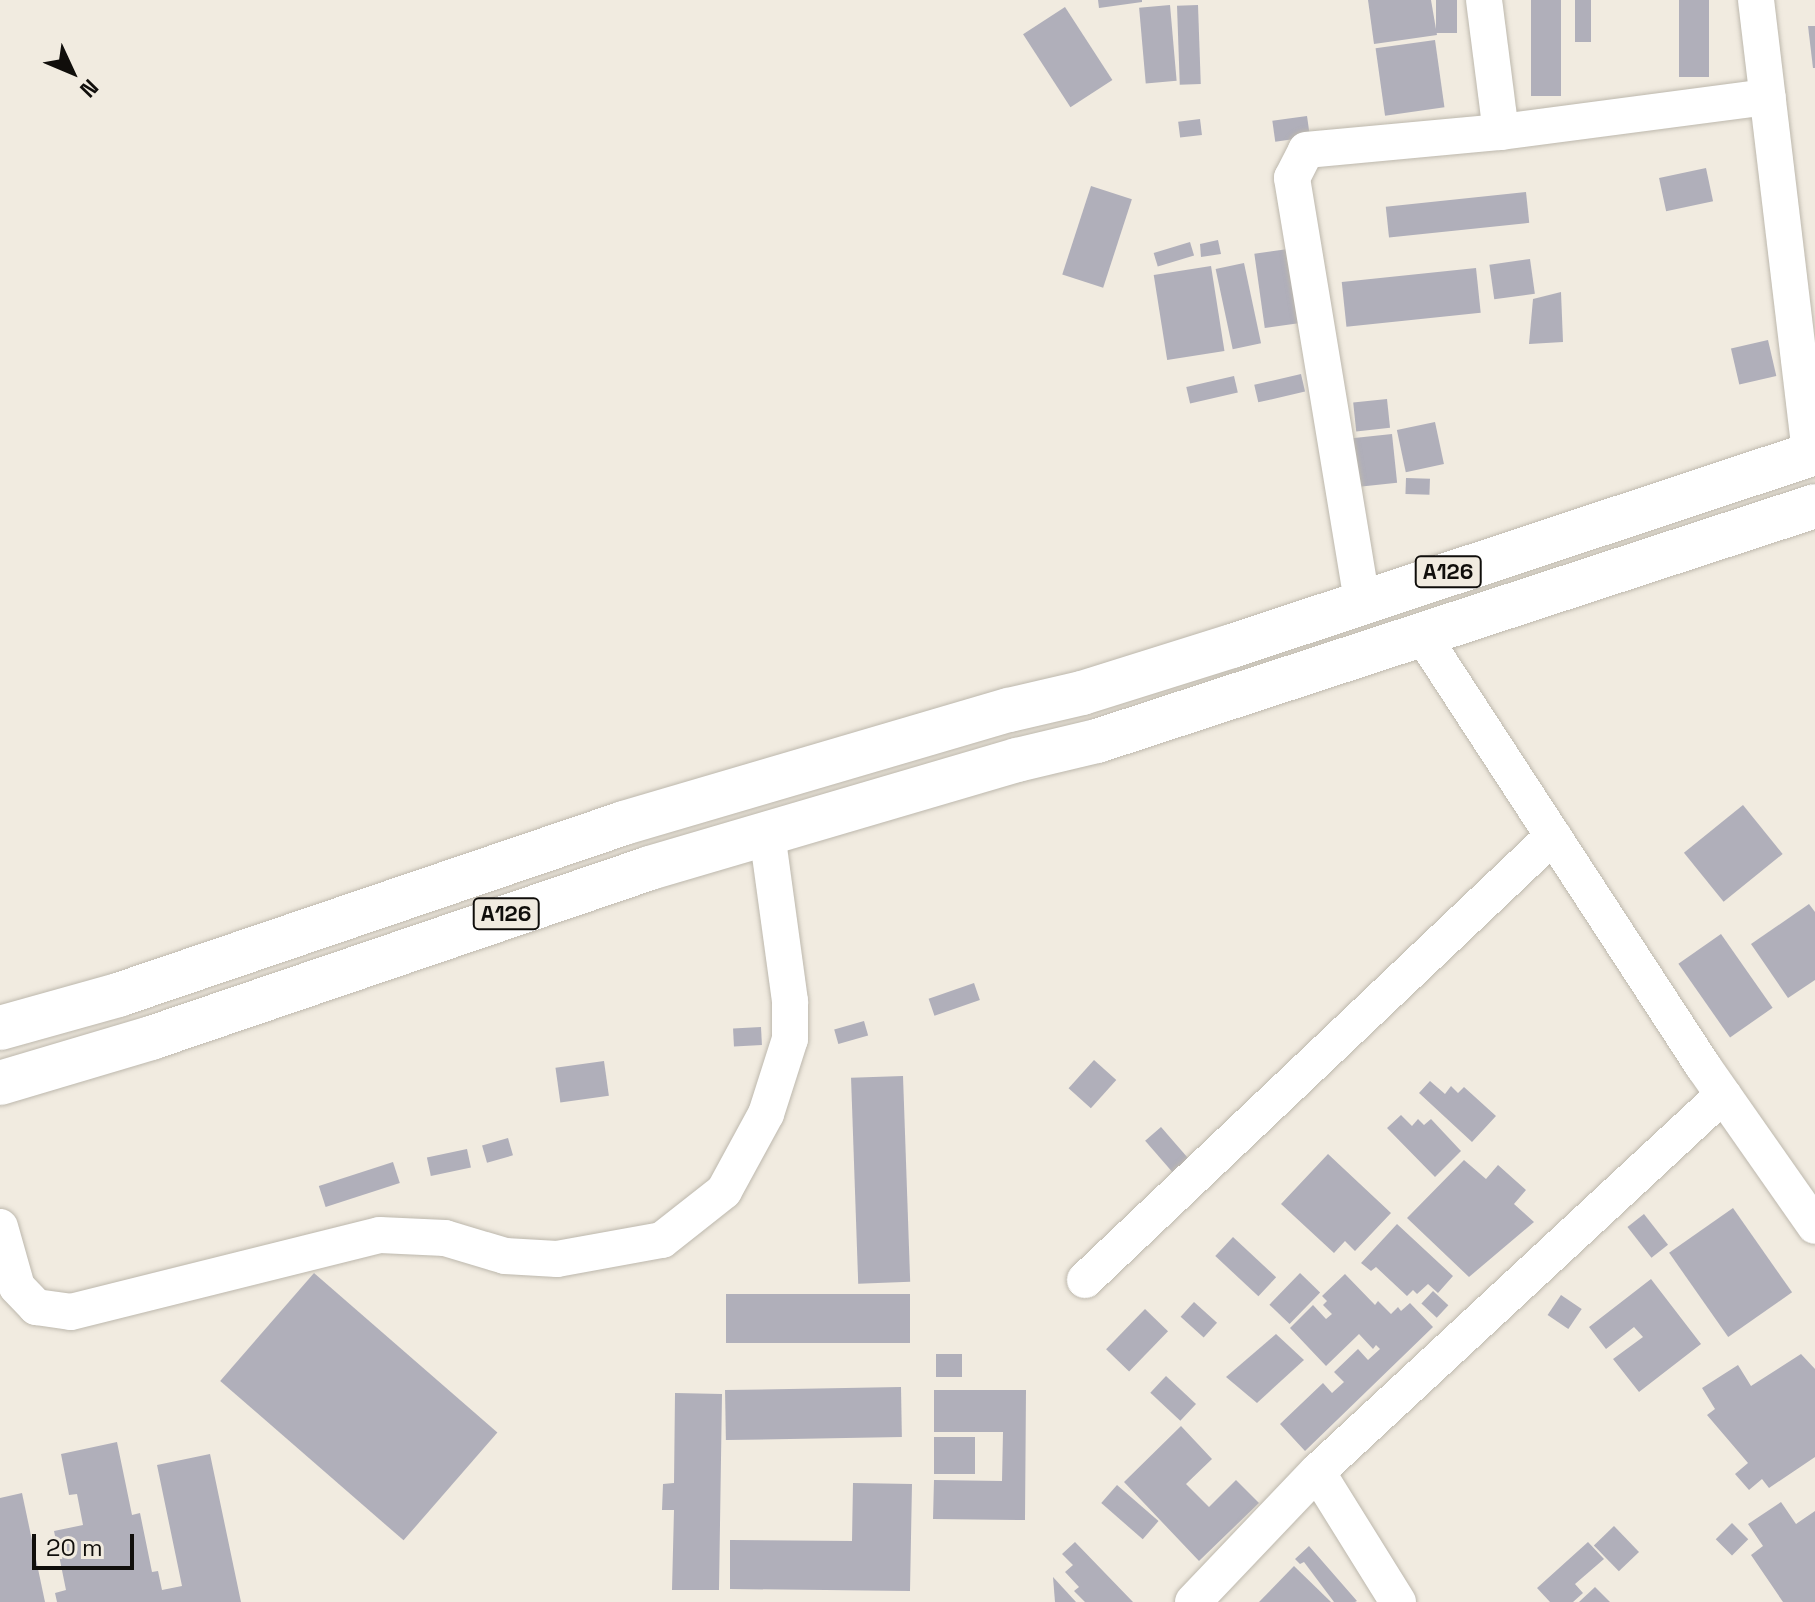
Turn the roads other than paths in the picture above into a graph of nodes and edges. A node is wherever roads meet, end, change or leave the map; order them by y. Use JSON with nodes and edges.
{"nodes":[{"id":1,"x":1484,"y":0,"type":"edge"},
{"id":2,"x":1756,"y":0,"type":"edge"},
{"id":3,"x":1768,"y":97,"type":"junction"},
{"id":4,"x":1501,"y":132,"type":"junction"},
{"id":5,"x":1813,"y":454,"type":"edge"},
{"id":6,"x":1815,"y":506,"type":"edge"},
{"id":7,"x":1362,"y":601,"type":"junction"},
{"id":8,"x":1422,"y":635,"type":"junction"},
{"id":9,"x":767,"y":834,"type":"junction"},
{"id":10,"x":1553,"y":836,"type":"junction"},
{"id":11,"x":0,"y":1028,"type":"edge"},
{"id":12,"x":0,"y":1083,"type":"edge"},
{"id":13,"x":1723,"y":1095,"type":"junction"},
{"id":14,"x":1815,"y":1226,"type":"edge"},
{"id":15,"x":0,"y":1227,"type":"edge"},
{"id":16,"x":1085,"y":1280,"type":"dead end"},
{"id":17,"x":1317,"y":1472,"type":"junction"},
{"id":18,"x":1193,"y":1602,"type":"edge"},
{"id":19,"x":1398,"y":1602,"type":"edge"}],
"edges":[{"from":1,"to":4,"type":"street"},
{"from":2,"to":3,"type":"street"},
{"from":3,"to":4,"type":"street"},
{"from":3,"to":5,"type":"street"},
{"from":4,"to":7,"type":"street"},
{"from":5,"to":7,"type":"highway","number":"A126"},
{"from":6,"to":8,"type":"highway","number":"A126"},
{"from":7,"to":11,"type":"highway","number":"A126"},
{"from":8,"to":9,"type":"highway","number":"A126"},
{"from":8,"to":10,"type":"street"},
{"from":9,"to":12,"type":"highway","number":"A126"},
{"from":9,"to":15,"type":"street"},
{"from":10,"to":13,"type":"street"},
{"from":10,"to":16,"type":"street"},
{"from":13,"to":14,"type":"street"},
{"from":13,"to":17,"type":"street"},
{"from":17,"to":18,"type":"street"},
{"from":17,"to":19,"type":"street"}]}
